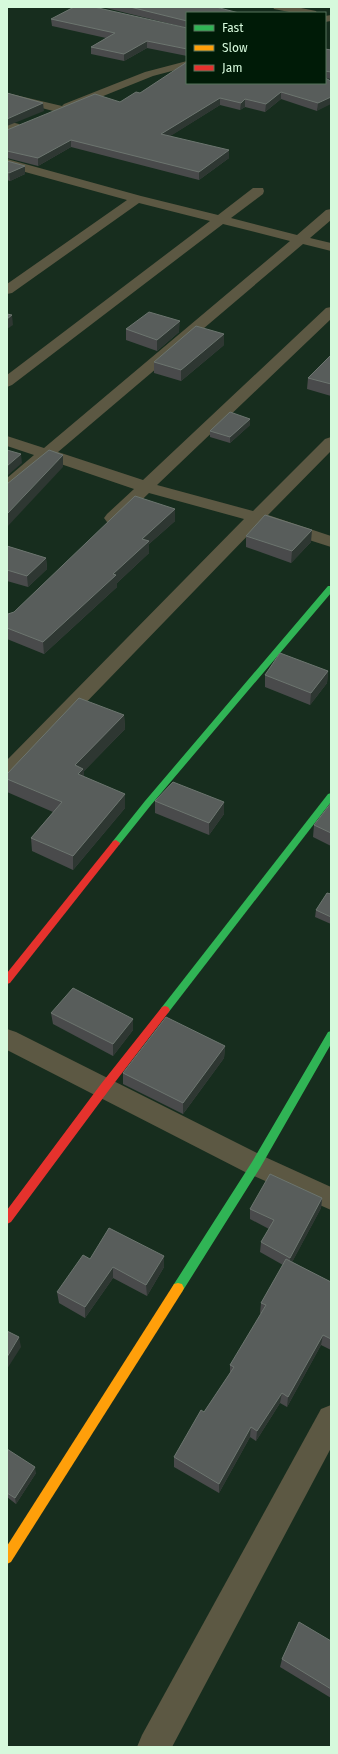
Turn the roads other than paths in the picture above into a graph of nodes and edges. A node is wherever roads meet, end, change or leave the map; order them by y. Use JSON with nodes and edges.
{"nodes":[{"id":1,"x":278,"y":7,"type":"edge"},
{"id":2,"x":306,"y":12,"type":"edge"},
{"id":3,"x":186,"y":64,"type":"edge"},
{"id":4,"x":7,"y":96,"type":"edge"},
{"id":5,"x":61,"y":109,"type":"junction"},
{"id":6,"x":41,"y":117,"type":"edge"},
{"id":7,"x":28,"y":122,"type":"edge"},
{"id":8,"x":10,"y":128,"type":"edge"},
{"id":9,"x":7,"y":163,"type":"edge"},
{"id":10,"x":258,"y":191,"type":"dead end"},
{"id":11,"x":137,"y":199,"type":"junction"},
{"id":12,"x":331,"y":213,"type":"edge"},
{"id":13,"x":220,"y":220,"type":"junction"},
{"id":14,"x":300,"y":240,"type":"junction"},
{"id":15,"x":331,"y":247,"type":"edge"},
{"id":16,"x":7,"y":290,"type":"edge"},
{"id":17,"x":331,"y":311,"type":"edge"},
{"id":18,"x":7,"y":382,"type":"edge"},
{"id":19,"x":7,"y":441,"type":"edge"},
{"id":20,"x":331,"y":442,"type":"edge"},
{"id":21,"x":46,"y":454,"type":"junction"},
{"id":22,"x":146,"y":486,"type":"junction"},
{"id":23,"x":7,"y":487,"type":"edge"},
{"id":24,"x":256,"y":517,"type":"junction"},
{"id":25,"x":101,"y":529,"type":"edge"},
{"id":26,"x":331,"y":542,"type":"edge"},
{"id":27,"x":331,"y":588,"type":"edge"},
{"id":28,"x":7,"y":772,"type":"edge"},
{"id":29,"x":331,"y":796,"type":"edge"},
{"id":30,"x":7,"y":980,"type":"edge"},
{"id":31,"x":331,"y":1036,"type":"edge"},
{"id":32,"x":7,"y":1039,"type":"edge"},
{"id":33,"x":105,"y":1087,"type":"junction"},
{"id":34,"x":256,"y":1165,"type":"junction"},
{"id":35,"x":331,"y":1199,"type":"edge"},
{"id":36,"x":7,"y":1219,"type":"edge"},
{"id":37,"x":331,"y":1419,"type":"edge"},
{"id":38,"x":7,"y":1558,"type":"edge"},
{"id":39,"x":154,"y":1747,"type":"edge"}],
"edges":[{"from":1,"to":2,"type":"street"},
{"from":3,"to":5,"type":"street"},
{"from":4,"to":5,"type":"street"},
{"from":5,"to":6,"type":"street"},
{"from":7,"to":8,"type":"street"},
{"from":9,"to":11,"type":"street"},
{"from":10,"to":13,"type":"street"},
{"from":11,"to":13,"type":"street"},
{"from":11,"to":16,"type":"street"},
{"from":12,"to":14,"type":"street"},
{"from":13,"to":14,"type":"street"},
{"from":13,"to":18,"type":"street"},
{"from":14,"to":15,"type":"street"},
{"from":14,"to":21,"type":"street"},
{"from":17,"to":22,"type":"street"},
{"from":19,"to":21,"type":"street"},
{"from":20,"to":24,"type":"street"},
{"from":21,"to":22,"type":"street"},
{"from":21,"to":23,"type":"street"},
{"from":22,"to":24,"type":"street"},
{"from":22,"to":25,"type":"street"},
{"from":24,"to":26,"type":"street"},
{"from":24,"to":28,"type":"street"},
{"from":27,"to":30,"type":"street"},
{"from":29,"to":33,"type":"street"},
{"from":31,"to":34,"type":"street"},
{"from":32,"to":33,"type":"street"},
{"from":33,"to":34,"type":"street"},
{"from":33,"to":36,"type":"street"},
{"from":34,"to":35,"type":"street"},
{"from":34,"to":38,"type":"street"},
{"from":37,"to":39,"type":"street"}]}
